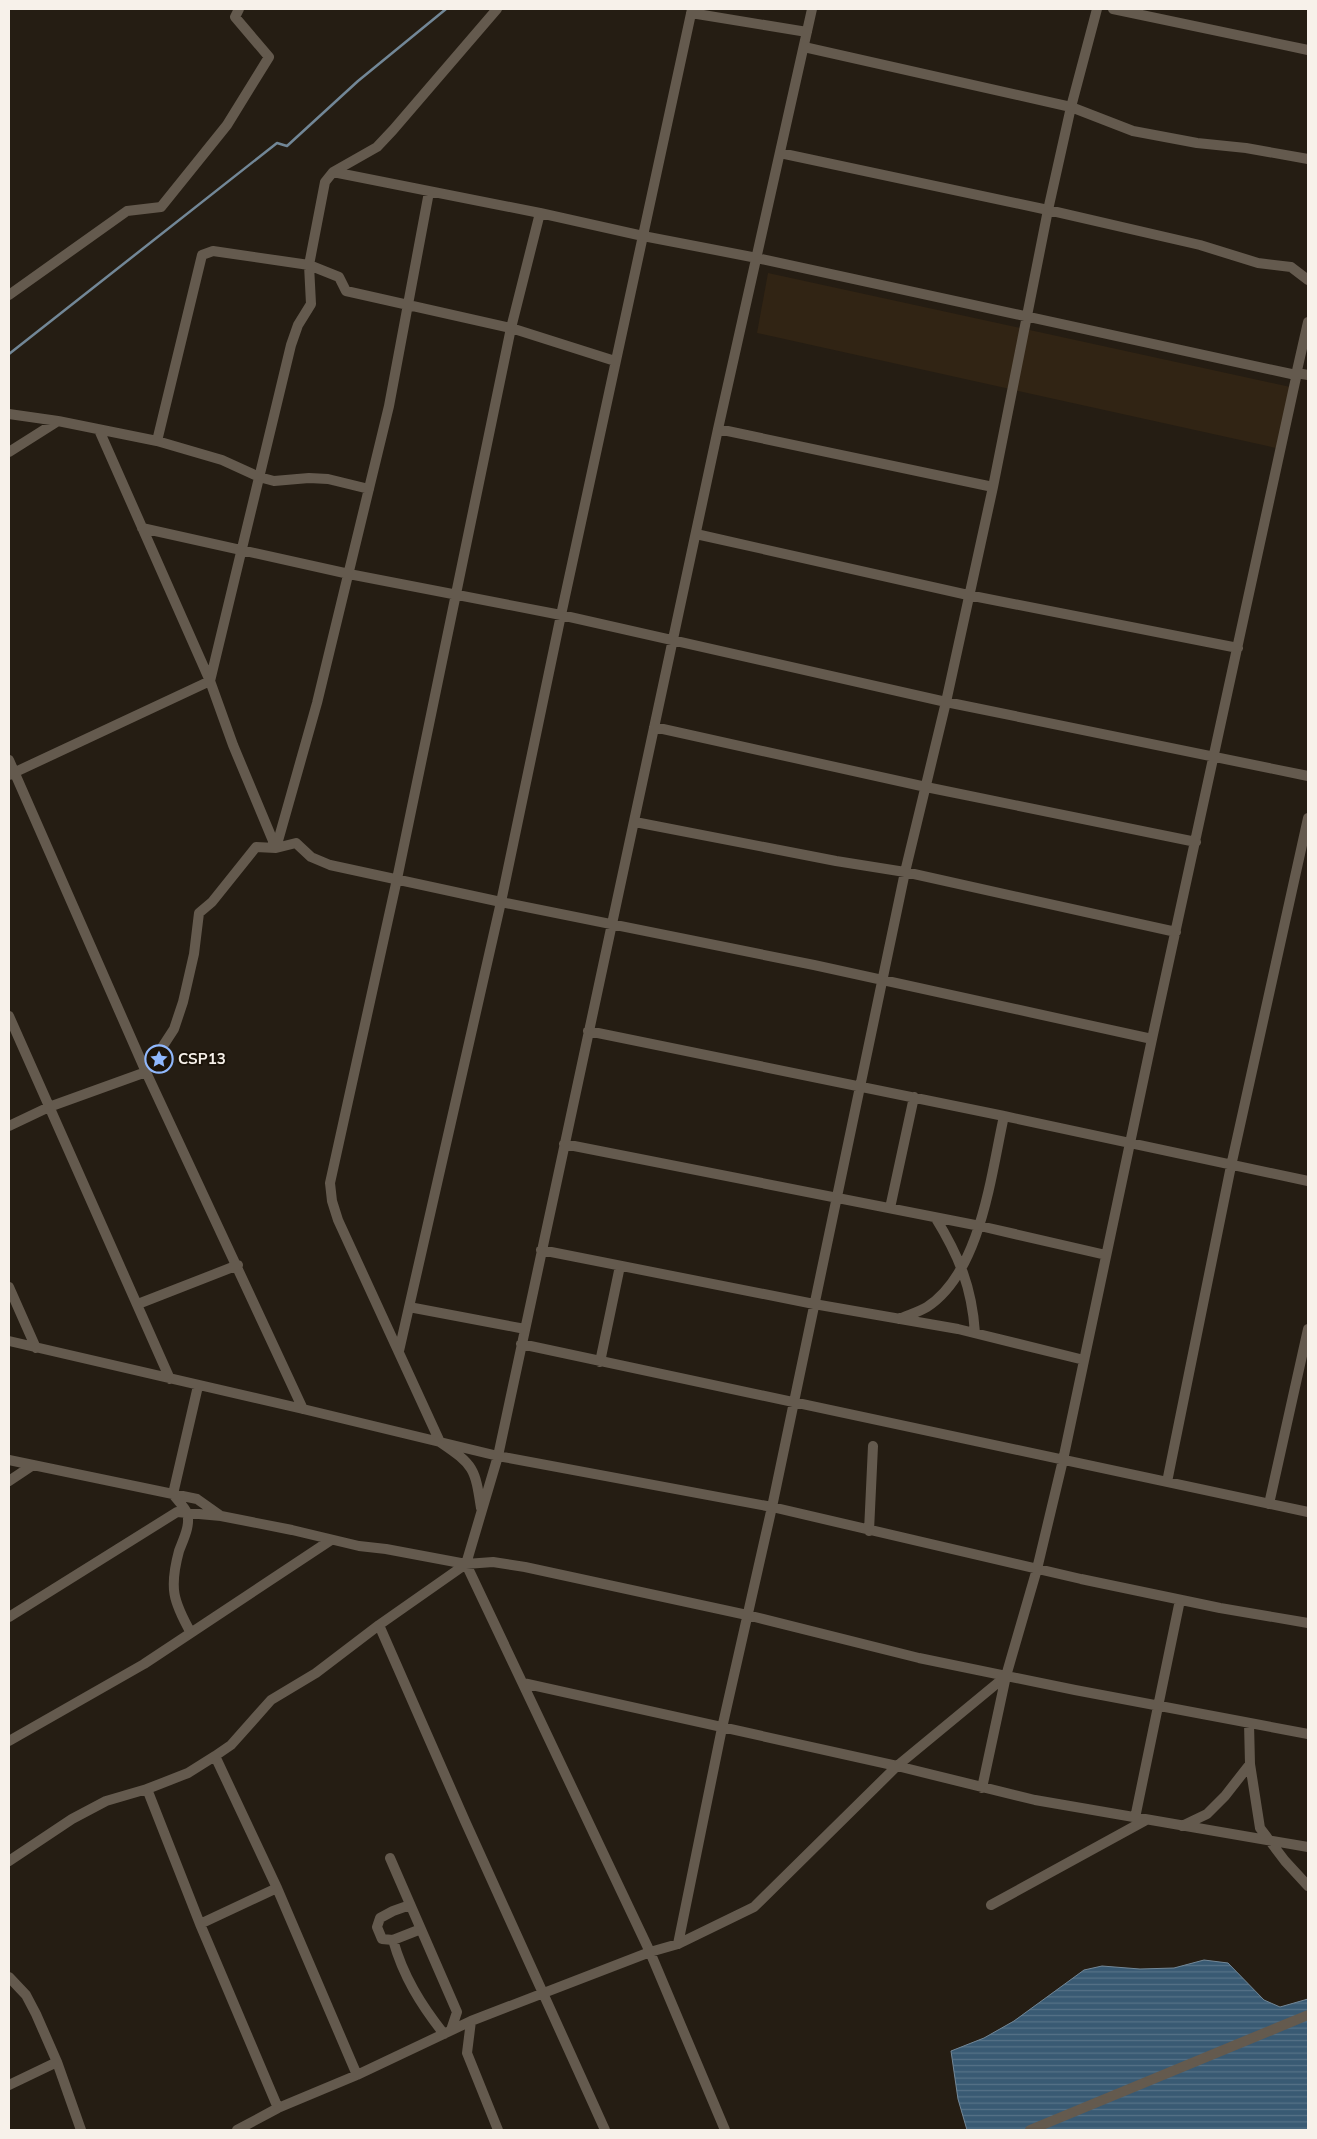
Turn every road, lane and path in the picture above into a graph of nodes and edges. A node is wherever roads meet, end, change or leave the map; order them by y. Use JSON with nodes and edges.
{"nodes":[{"id":1,"x":239,"y":9,"type":"edge"},
{"id":2,"x":497,"y":9,"type":"edge"},
{"id":3,"x":812,"y":9,"type":"edge"},
{"id":4,"x":1097,"y":9,"type":"edge"},
{"id":5,"x":1112,"y":9,"type":"edge"},
{"id":6,"x":692,"y":11,"type":"edge"},
{"id":7,"x":807,"y":32,"type":"junction"},
{"id":8,"x":804,"y":47,"type":"junction"},
{"id":9,"x":1308,"y":50,"type":"edge"},
{"id":10,"x":1071,"y":107,"type":"junction"},
{"id":11,"x":780,"y":153,"type":"junction"},
{"id":12,"x":1308,"y":159,"type":"edge"},
{"id":13,"x":333,"y":172,"type":"junction"},
{"id":14,"x":429,"y":192,"type":"junction"},
{"id":15,"x":1048,"y":210,"type":"junction"},
{"id":16,"x":540,"y":212,"type":"junction"},
{"id":17,"x":644,"y":236,"type":"junction"},
{"id":18,"x":757,"y":258,"type":"junction"},
{"id":19,"x":309,"y":265,"type":"junction"},
{"id":20,"x":1308,"y":280,"type":"edge"},
{"id":21,"x":9,"y":295,"type":"edge"},
{"id":22,"x":408,"y":306,"type":"junction"},
{"id":23,"x":1026,"y":317,"type":"junction"},
{"id":24,"x":1308,"y":322,"type":"edge"},
{"id":25,"x":511,"y":328,"type":"junction"},
{"id":26,"x":615,"y":361,"type":"junction"},
{"id":27,"x":1297,"y":374,"type":"junction"},
{"id":28,"x":1308,"y":375,"type":"edge"},
{"id":29,"x":9,"y":414,"type":"edge"},
{"id":30,"x":58,"y":421,"type":"junction"},
{"id":31,"x":718,"y":429,"type":"junction"},
{"id":32,"x":99,"y":430,"type":"junction"},
{"id":33,"x":157,"y":441,"type":"junction"},
{"id":34,"x":9,"y":452,"type":"edge"},
{"id":35,"x":259,"y":477,"type":"junction"},
{"id":36,"x":993,"y":486,"type":"junction"},
{"id":37,"x":368,"y":489,"type":"junction"},
{"id":38,"x":142,"y":528,"type":"junction"},
{"id":39,"x":696,"y":534,"type":"junction"},
{"id":40,"x":242,"y":550,"type":"junction"},
{"id":41,"x":350,"y":574,"type":"junction"},
{"id":42,"x":454,"y":594,"type":"junction"},
{"id":43,"x":968,"y":596,"type":"junction"},
{"id":44,"x":561,"y":615,"type":"junction"},
{"id":45,"x":672,"y":640,"type":"junction"},
{"id":46,"x":1238,"y":648,"type":"junction"},
{"id":47,"x":210,"y":681,"type":"junction"},
{"id":48,"x":946,"y":702,"type":"junction"},
{"id":49,"x":654,"y":727,"type":"junction"},
{"id":50,"x":1214,"y":755,"type":"junction"},
{"id":51,"x":9,"y":760,"type":"edge"},
{"id":52,"x":11,"y":774,"type":"edge"},
{"id":53,"x":1308,"y":776,"type":"edge"},
{"id":54,"x":926,"y":786,"type":"junction"},
{"id":55,"x":1308,"y":818,"type":"edge"},
{"id":56,"x":635,"y":822,"type":"junction"},
{"id":57,"x":1196,"y":842,"type":"junction"},
{"id":58,"x":276,"y":848,"type":"junction"},
{"id":59,"x":905,"y":872,"type":"junction"},
{"id":60,"x":397,"y":879,"type":"junction"},
{"id":61,"x":501,"y":902,"type":"junction"},
{"id":62,"x":613,"y":925,"type":"junction"},
{"id":63,"x":1176,"y":932,"type":"junction"},
{"id":64,"x":882,"y":980,"type":"junction"},
{"id":65,"x":9,"y":1016,"type":"edge"},
{"id":66,"x":588,"y":1031,"type":"junction"},
{"id":67,"x":1152,"y":1040,"type":"junction"},
{"id":68,"x":146,"y":1072,"type":"junction"},
{"id":69,"x":859,"y":1086,"type":"junction"},
{"id":70,"x":914,"y":1097,"type":"junction"},
{"id":71,"x":49,"y":1107,"type":"junction"},
{"id":72,"x":1004,"y":1116,"type":"junction"},
{"id":73,"x":9,"y":1126,"type":"edge"},
{"id":74,"x":1130,"y":1143,"type":"junction"},
{"id":75,"x":564,"y":1144,"type":"junction"},
{"id":76,"x":1231,"y":1166,"type":"junction"},
{"id":77,"x":1308,"y":1182,"type":"edge"},
{"id":78,"x":836,"y":1198,"type":"junction"},
{"id":79,"x":890,"y":1208,"type":"junction"},
{"id":80,"x":936,"y":1217,"type":"junction"},
{"id":81,"x":980,"y":1226,"type":"junction"},
{"id":82,"x":541,"y":1250,"type":"junction"},
{"id":83,"x":1106,"y":1255,"type":"junction"},
{"id":84,"x":238,"y":1265,"type":"junction"},
{"id":85,"x":620,"y":1266,"type":"junction"},
{"id":86,"x":962,"y":1269,"type":"junction"},
{"id":87,"x":9,"y":1287,"type":"edge"},
{"id":88,"x":138,"y":1304,"type":"junction"},
{"id":89,"x":814,"y":1304,"type":"junction"},
{"id":90,"x":409,"y":1307,"type":"junction"},
{"id":91,"x":899,"y":1319,"type":"junction"},
{"id":92,"x":525,"y":1329,"type":"junction"},
{"id":93,"x":1308,"y":1330,"type":"edge"},
{"id":94,"x":975,"y":1333,"type":"junction"},
{"id":95,"x":9,"y":1341,"type":"edge"},
{"id":96,"x":522,"y":1344,"type":"junction"},
{"id":97,"x":36,"y":1348,"type":"junction"},
{"id":98,"x":400,"y":1351,"type":"junction"},
{"id":99,"x":1084,"y":1360,"type":"junction"},
{"id":100,"x":600,"y":1362,"type":"junction"},
{"id":101,"x":170,"y":1379,"type":"junction"},
{"id":102,"x":198,"y":1386,"type":"junction"},
{"id":103,"x":793,"y":1404,"type":"junction"},
{"id":104,"x":303,"y":1409,"type":"junction"},
{"id":105,"x":440,"y":1442,"type":"junction"},
{"id":106,"x":873,"y":1446,"type":"dead end"},
{"id":107,"x":498,"y":1456,"type":"junction"},
{"id":108,"x":9,"y":1460,"type":"edge"},
{"id":109,"x":1063,"y":1460,"type":"junction"},
{"id":110,"x":33,"y":1465,"type":"junction"},
{"id":111,"x":9,"y":1481,"type":"edge"},
{"id":112,"x":1166,"y":1482,"type":"junction"},
{"id":113,"x":173,"y":1494,"type":"junction"},
{"id":114,"x":1269,"y":1504,"type":"junction"},
{"id":115,"x":772,"y":1508,"type":"junction"},
{"id":116,"x":481,"y":1512,"type":"junction"},
{"id":117,"x":1308,"y":1512,"type":"edge"},
{"id":118,"x":187,"y":1513,"type":"junction"},
{"id":119,"x":221,"y":1516,"type":"junction"},
{"id":120,"x":869,"y":1531,"type":"junction"},
{"id":121,"x":331,"y":1540,"type":"junction"},
{"id":122,"x":466,"y":1564,"type":"junction"},
{"id":123,"x":1037,"y":1569,"type":"junction"},
{"id":124,"x":1180,"y":1600,"type":"junction"},
{"id":125,"x":747,"y":1615,"type":"junction"},
{"id":126,"x":9,"y":1617,"type":"edge"},
{"id":127,"x":1308,"y":1624,"type":"edge"},
{"id":128,"x":379,"y":1625,"type":"junction"},
{"id":129,"x":191,"y":1633,"type":"junction"},
{"id":130,"x":1006,"y":1676,"type":"junction"},
{"id":131,"x":524,"y":1683,"type":"junction"},
{"id":132,"x":1158,"y":1706,"type":"junction"},
{"id":133,"x":1249,"y":1723,"type":"junction"},
{"id":134,"x":722,"y":1728,"type":"junction"},
{"id":135,"x":1308,"y":1734,"type":"edge"},
{"id":136,"x":9,"y":1741,"type":"edge"},
{"id":137,"x":215,"y":1756,"type":"junction"},
{"id":138,"x":1250,"y":1764,"type":"junction"},
{"id":139,"x":897,"y":1766,"type":"junction"},
{"id":140,"x":982,"y":1788,"type":"junction"},
{"id":141,"x":147,"y":1789,"type":"junction"},
{"id":142,"x":1134,"y":1818,"type":"junction"},
{"id":143,"x":1146,"y":1820,"type":"junction"},
{"id":144,"x":1182,"y":1826,"type":"junction"},
{"id":145,"x":1270,"y":1841,"type":"junction"},
{"id":146,"x":1308,"y":1848,"type":"edge"},
{"id":147,"x":390,"y":1858,"type":"dead end"},
{"id":148,"x":9,"y":1861,"type":"edge"},
{"id":149,"x":1308,"y":1886,"type":"edge"},
{"id":150,"x":277,"y":1888,"type":"junction"},
{"id":151,"x":410,"y":1905,"type":"junction"},
{"id":152,"x":991,"y":1905,"type":"dead end"},
{"id":153,"x":200,"y":1924,"type":"junction"},
{"id":154,"x":421,"y":1929,"type":"junction"},
{"id":155,"x":393,"y":1940,"type":"junction"},
{"id":156,"x":678,"y":1944,"type":"junction"},
{"id":157,"x":650,"y":1952,"type":"junction"},
{"id":158,"x":9,"y":1977,"type":"edge"},
{"id":159,"x":542,"y":1993,"type":"junction"},
{"id":160,"x":1308,"y":2015,"type":"edge"},
{"id":161,"x":471,"y":2021,"type":"junction"},
{"id":162,"x":448,"y":2032,"type":"junction"},
{"id":163,"x":57,"y":2062,"type":"junction"},
{"id":164,"x":358,"y":2076,"type":"junction"},
{"id":165,"x":9,"y":2086,"type":"edge"},
{"id":166,"x":278,"y":2108,"type":"junction"},
{"id":167,"x":81,"y":2130,"type":"edge"},
{"id":168,"x":237,"y":2130,"type":"edge"},
{"id":169,"x":498,"y":2130,"type":"edge"},
{"id":170,"x":605,"y":2130,"type":"edge"},
{"id":171,"x":725,"y":2130,"type":"edge"},
{"id":172,"x":1030,"y":2130,"type":"edge"}],
"edges":[{"from":1,"to":21,"type":"street"},
{"from":2,"to":13,"type":"street"},
{"from":3,"to":7,"type":"street"},
{"from":4,"to":10,"type":"street"},
{"from":5,"to":9,"type":"street"},
{"from":6,"to":7,"type":"street"},
{"from":6,"to":17,"type":"street"},
{"from":7,"to":8,"type":"street"},
{"from":8,"to":10,"type":"street"},
{"from":8,"to":11,"type":"street"},
{"from":10,"to":12,"type":"street"},
{"from":10,"to":15,"type":"street"},
{"from":11,"to":15,"type":"street"},
{"from":11,"to":18,"type":"street"},
{"from":13,"to":14,"type":"street"},
{"from":13,"to":19,"type":"street"},
{"from":14,"to":16,"type":"street"},
{"from":14,"to":22,"type":"street"},
{"from":15,"to":20,"type":"street"},
{"from":15,"to":23,"type":"street"},
{"from":16,"to":17,"type":"street"},
{"from":16,"to":25,"type":"street"},
{"from":17,"to":18,"type":"street"},
{"from":17,"to":26,"type":"street"},
{"from":18,"to":23,"type":"street"},
{"from":18,"to":31,"type":"street"},
{"from":19,"to":22,"type":"street"},
{"from":19,"to":33,"type":"street"},
{"from":19,"to":35,"type":"street"},
{"from":22,"to":25,"type":"street"},
{"from":22,"to":37,"type":"street"},
{"from":23,"to":27,"type":"street"},
{"from":23,"to":36,"type":"street"},
{"from":24,"to":27,"type":"street"},
{"from":25,"to":26,"type":"street"},
{"from":25,"to":42,"type":"street"},
{"from":26,"to":44,"type":"street"},
{"from":27,"to":28,"type":"street"},
{"from":27,"to":46,"type":"street"},
{"from":29,"to":30,"type":"street"},
{"from":30,"to":32,"type":"street"},
{"from":30,"to":34,"type":"street"},
{"from":31,"to":36,"type":"street"},
{"from":31,"to":39,"type":"street"},
{"from":32,"to":33,"type":"street"},
{"from":32,"to":38,"type":"street"},
{"from":33,"to":35,"type":"street"},
{"from":35,"to":37,"type":"street"},
{"from":35,"to":40,"type":"street"},
{"from":36,"to":43,"type":"street"},
{"from":37,"to":41,"type":"street"},
{"from":38,"to":40,"type":"street"},
{"from":38,"to":47,"type":"street"},
{"from":39,"to":43,"type":"street"},
{"from":39,"to":45,"type":"street"},
{"from":40,"to":41,"type":"street"},
{"from":40,"to":47,"type":"street"},
{"from":41,"to":42,"type":"street"},
{"from":41,"to":58,"type":"street"},
{"from":42,"to":44,"type":"street"},
{"from":42,"to":60,"type":"street"},
{"from":43,"to":46,"type":"street"},
{"from":43,"to":48,"type":"street"},
{"from":44,"to":45,"type":"street"},
{"from":44,"to":61,"type":"street"},
{"from":45,"to":48,"type":"street"},
{"from":45,"to":49,"type":"street"},
{"from":46,"to":50,"type":"street"},
{"from":47,"to":52,"type":"street"},
{"from":47,"to":58,"type":"street"},
{"from":48,"to":50,"type":"street"},
{"from":48,"to":54,"type":"street"},
{"from":49,"to":54,"type":"street"},
{"from":49,"to":56,"type":"street"},
{"from":50,"to":53,"type":"street"},
{"from":50,"to":57,"type":"street"},
{"from":51,"to":52,"type":"street"},
{"from":52,"to":68,"type":"street"},
{"from":54,"to":57,"type":"street"},
{"from":54,"to":59,"type":"street"},
{"from":55,"to":76,"type":"street"},
{"from":56,"to":59,"type":"street"},
{"from":56,"to":62,"type":"street"},
{"from":57,"to":63,"type":"street"},
{"from":58,"to":60,"type":"street"},
{"from":58,"to":68,"type":"street"},
{"from":59,"to":63,"type":"street"},
{"from":59,"to":64,"type":"street"},
{"from":60,"to":61,"type":"street"},
{"from":60,"to":98,"type":"street"},
{"from":61,"to":62,"type":"street"},
{"from":61,"to":90,"type":"street"},
{"from":62,"to":64,"type":"street"},
{"from":62,"to":66,"type":"street"},
{"from":63,"to":67,"type":"street"},
{"from":64,"to":67,"type":"street"},
{"from":64,"to":69,"type":"street"},
{"from":65,"to":71,"type":"street"},
{"from":66,"to":69,"type":"street"},
{"from":66,"to":75,"type":"street"},
{"from":67,"to":74,"type":"street"},
{"from":68,"to":71,"type":"street"},
{"from":68,"to":84,"type":"street"},
{"from":69,"to":70,"type":"street"},
{"from":69,"to":78,"type":"street"},
{"from":70,"to":72,"type":"street"},
{"from":70,"to":79,"type":"street"},
{"from":71,"to":73,"type":"street"},
{"from":71,"to":88,"type":"street"},
{"from":72,"to":74,"type":"street"},
{"from":72,"to":81,"type":"street"},
{"from":74,"to":76,"type":"street"},
{"from":74,"to":83,"type":"street"},
{"from":75,"to":78,"type":"street"},
{"from":75,"to":82,"type":"street"},
{"from":76,"to":77,"type":"street"},
{"from":76,"to":112,"type":"street"},
{"from":78,"to":79,"type":"street"},
{"from":78,"to":89,"type":"street"},
{"from":79,"to":80,"type":"street"},
{"from":80,"to":81,"type":"street"},
{"from":80,"to":86,"type":"street"},
{"from":81,"to":83,"type":"street"},
{"from":81,"to":86,"type":"street"},
{"from":82,"to":85,"type":"street"},
{"from":82,"to":92,"type":"street"},
{"from":83,"to":99,"type":"street"},
{"from":84,"to":88,"type":"street"},
{"from":84,"to":104,"type":"street"},
{"from":85,"to":89,"type":"street"},
{"from":85,"to":100,"type":"street"},
{"from":86,"to":91,"type":"street"},
{"from":86,"to":94,"type":"street"},
{"from":87,"to":97,"type":"street"},
{"from":88,"to":101,"type":"street"},
{"from":89,"to":91,"type":"street"},
{"from":89,"to":103,"type":"street"},
{"from":90,"to":92,"type":"street"},
{"from":90,"to":98,"type":"street"},
{"from":91,"to":94,"type":"street"},
{"from":92,"to":96,"type":"street"},
{"from":93,"to":114,"type":"street"},
{"from":94,"to":99,"type":"street"},
{"from":95,"to":97,"type":"street"},
{"from":96,"to":100,"type":"street"},
{"from":96,"to":107,"type":"street"},
{"from":97,"to":101,"type":"street"},
{"from":98,"to":105,"type":"street"},
{"from":99,"to":109,"type":"street"},
{"from":100,"to":103,"type":"street"},
{"from":101,"to":102,"type":"street"},
{"from":102,"to":104,"type":"street"},
{"from":102,"to":113,"type":"street"},
{"from":103,"to":109,"type":"street"},
{"from":103,"to":115,"type":"street"},
{"from":104,"to":105,"type":"street"},
{"from":105,"to":107,"type":"street"},
{"from":105,"to":116,"type":"street"},
{"from":106,"to":120,"type":"street"},
{"from":107,"to":115,"type":"street"},
{"from":107,"to":116,"type":"street"},
{"from":108,"to":110,"type":"street"},
{"from":109,"to":112,"type":"street"},
{"from":109,"to":123,"type":"street"},
{"from":110,"to":111,"type":"street"},
{"from":110,"to":113,"type":"street"},
{"from":112,"to":114,"type":"street"},
{"from":113,"to":118,"type":"street"},
{"from":113,"to":119,"type":"street"},
{"from":114,"to":117,"type":"street"},
{"from":115,"to":120,"type":"street"},
{"from":115,"to":125,"type":"street"},
{"from":116,"to":122,"type":"street"},
{"from":118,"to":119,"type":"street"},
{"from":118,"to":126,"type":"street"},
{"from":118,"to":129,"type":"street"},
{"from":119,"to":121,"type":"street"},
{"from":120,"to":123,"type":"street"},
{"from":121,"to":122,"type":"street"},
{"from":121,"to":129,"type":"street"},
{"from":122,"to":125,"type":"street"},
{"from":122,"to":128,"type":"street"},
{"from":122,"to":131,"type":"street"},
{"from":123,"to":124,"type":"street"},
{"from":123,"to":130,"type":"street"},
{"from":124,"to":127,"type":"street"},
{"from":124,"to":132,"type":"street"},
{"from":125,"to":130,"type":"street"},
{"from":125,"to":134,"type":"street"},
{"from":128,"to":137,"type":"street"},
{"from":128,"to":159,"type":"street"},
{"from":129,"to":136,"type":"street"},
{"from":130,"to":132,"type":"street"},
{"from":130,"to":139,"type":"street"},
{"from":130,"to":140,"type":"street"},
{"from":131,"to":134,"type":"street"},
{"from":131,"to":157,"type":"street"},
{"from":132,"to":133,"type":"street"},
{"from":132,"to":142,"type":"street"},
{"from":133,"to":135,"type":"street"},
{"from":133,"to":138,"type":"street"},
{"from":134,"to":139,"type":"street"},
{"from":134,"to":156,"type":"street"},
{"from":137,"to":141,"type":"street"},
{"from":137,"to":150,"type":"street"},
{"from":138,"to":144,"type":"street"},
{"from":138,"to":145,"type":"street"},
{"from":139,"to":140,"type":"street"},
{"from":139,"to":156,"type":"street"},
{"from":140,"to":142,"type":"street"},
{"from":141,"to":148,"type":"street"},
{"from":141,"to":153,"type":"street"},
{"from":142,"to":143,"type":"street"},
{"from":143,"to":144,"type":"street"},
{"from":143,"to":152,"type":"street"},
{"from":144,"to":145,"type":"street"},
{"from":145,"to":146,"type":"street"},
{"from":145,"to":149,"type":"street"},
{"from":147,"to":151,"type":"street"},
{"from":150,"to":153,"type":"street"},
{"from":150,"to":164,"type":"street"},
{"from":151,"to":154,"type":"street"},
{"from":151,"to":155,"type":"street"},
{"from":153,"to":166,"type":"street"},
{"from":154,"to":155,"type":"street"},
{"from":154,"to":162,"type":"street"},
{"from":155,"to":162,"type":"street"},
{"from":156,"to":157,"type":"street"},
{"from":157,"to":159,"type":"street"},
{"from":157,"to":171,"type":"street"},
{"from":158,"to":163,"type":"street"},
{"from":159,"to":161,"type":"street"},
{"from":159,"to":170,"type":"street"},
{"from":160,"to":172,"type":"street"},
{"from":161,"to":162,"type":"street"},
{"from":161,"to":169,"type":"street"},
{"from":162,"to":164,"type":"street"},
{"from":163,"to":165,"type":"street"},
{"from":163,"to":167,"type":"street"},
{"from":164,"to":166,"type":"street"},
{"from":166,"to":168,"type":"street"}]}
